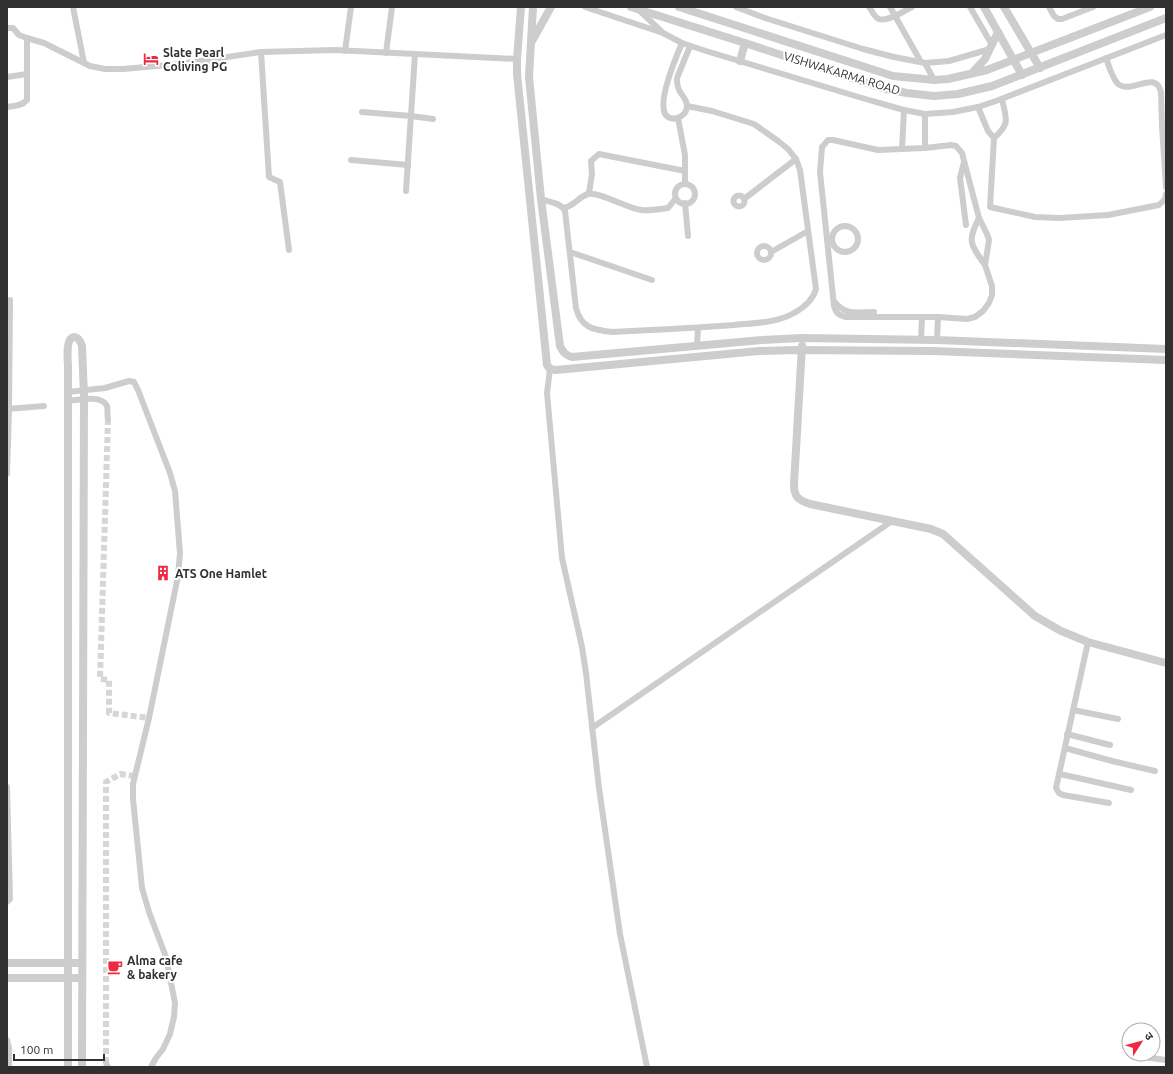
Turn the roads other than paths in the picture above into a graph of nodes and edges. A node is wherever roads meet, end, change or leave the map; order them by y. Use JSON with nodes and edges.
{"nodes":[{"id":1,"x":73,"y":7,"type":"edge"},
{"id":2,"x":351,"y":7,"type":"edge"},
{"id":3,"x":392,"y":7,"type":"edge"},
{"id":4,"x":518,"y":7,"type":"edge"},
{"id":5,"x":521,"y":7,"type":"edge"},
{"id":6,"x":533,"y":7,"type":"edge"},
{"id":7,"x":551,"y":7,"type":"edge"},
{"id":8,"x":585,"y":7,"type":"edge"},
{"id":9,"x":679,"y":7,"type":"edge"},
{"id":10,"x":736,"y":7,"type":"edge"},
{"id":11,"x":869,"y":7,"type":"edge"},
{"id":12,"x":890,"y":7,"type":"edge"},
{"id":13,"x":912,"y":7,"type":"edge"},
{"id":14,"x":970,"y":7,"type":"edge"},
{"id":15,"x":984,"y":7,"type":"edge"},
{"id":16,"x":1004,"y":7,"type":"edge"},
{"id":17,"x":1049,"y":7,"type":"edge"},
{"id":18,"x":1093,"y":7,"type":"edge"},
{"id":19,"x":1150,"y":7,"type":"edge"},
{"id":20,"x":635,"y":8,"type":"edge"},
{"id":21,"x":895,"y":16,"type":"junction"},
{"id":22,"x":1166,"y":18,"type":"edge"},
{"id":23,"x":520,"y":22,"type":"junction"},
{"id":24,"x":7,"y":28,"type":"edge"},
{"id":25,"x":998,"y":32,"type":"junction"},
{"id":26,"x":663,"y":33,"type":"junction"},
{"id":27,"x":1166,"y":35,"type":"edge"},
{"id":28,"x":27,"y":38,"type":"junction"},
{"id":29,"x":531,"y":43,"type":"junction"},
{"id":30,"x":682,"y":43,"type":"junction"},
{"id":31,"x":745,"y":43,"type":"junction"},
{"id":32,"x":690,"y":46,"type":"junction"},
{"id":33,"x":991,"y":47,"type":"junction"},
{"id":34,"x":345,"y":51,"type":"junction"},
{"id":35,"x":261,"y":52,"type":"junction"},
{"id":36,"x":386,"y":53,"type":"junction"},
{"id":37,"x":1032,"y":53,"type":"junction"},
{"id":38,"x":415,"y":54,"type":"junction"},
{"id":39,"x":1106,"y":58,"type":"junction"},
{"id":40,"x":517,"y":59,"type":"junction"},
{"id":41,"x":1013,"y":60,"type":"junction"},
{"id":42,"x":740,"y":61,"type":"junction"},
{"id":43,"x":84,"y":63,"type":"junction"},
{"id":44,"x":923,"y":63,"type":"junction"},
{"id":45,"x":1040,"y":68,"type":"junction"},
{"id":46,"x":972,"y":73,"type":"junction"},
{"id":47,"x":27,"y":74,"type":"junction"},
{"id":48,"x":1022,"y":75,"type":"junction"},
{"id":49,"x":7,"y":77,"type":"edge"},
{"id":50,"x":934,"y":80,"type":"junction"},
{"id":51,"x":1002,"y":99,"type":"junction"},
{"id":52,"x":687,"y":106,"type":"junction"},
{"id":53,"x":7,"y":107,"type":"edge"},
{"id":54,"x":978,"y":107,"type":"junction"},
{"id":55,"x":904,"y":110,"type":"junction"},
{"id":56,"x":362,"y":112,"type":"dead end"},
{"id":57,"x":925,"y":114,"type":"junction"},
{"id":58,"x":411,"y":116,"type":"junction"},
{"id":59,"x":678,"y":118,"type":"junction"},
{"id":60,"x":433,"y":119,"type":"dead end"},
{"id":61,"x":994,"y":138,"type":"junction"},
{"id":62,"x":925,"y":148,"type":"junction"},
{"id":63,"x":902,"y":149,"type":"junction"},
{"id":64,"x":796,"y":159,"type":"junction"},
{"id":65,"x":351,"y":160,"type":"dead end"},
{"id":66,"x":964,"y":161,"type":"junction"},
{"id":67,"x":408,"y":165,"type":"junction"},
{"id":68,"x":685,"y":171,"type":"junction"},
{"id":69,"x":684,"y":184,"type":"junction"},
{"id":70,"x":1166,"y":188,"type":"edge"},
{"id":71,"x":406,"y":191,"type":"dead end"},
{"id":72,"x":589,"y":194,"type":"junction"},
{"id":73,"x":1166,"y":194,"type":"edge"},
{"id":74,"x":676,"y":198,"type":"junction"},
{"id":75,"x":542,"y":199,"type":"junction"},
{"id":76,"x":744,"y":199,"type":"dead end"},
{"id":77,"x":685,"y":203,"type":"junction"},
{"id":78,"x":564,"y":208,"type":"junction"},
{"id":79,"x":979,"y":218,"type":"junction"},
{"id":80,"x":966,"y":225,"type":"dead end"},
{"id":81,"x":808,"y":231,"type":"junction"},
{"id":82,"x":826,"y":231,"type":"junction"},
{"id":83,"x":834,"y":233,"type":"junction"},
{"id":84,"x":688,"y":236,"type":"dead end"},
{"id":85,"x":834,"y":247,"type":"junction"},
{"id":86,"x":289,"y":250,"type":"dead end"},
{"id":87,"x":570,"y":252,"type":"junction"},
{"id":88,"x":771,"y":252,"type":"dead end"},
{"id":89,"x":828,"y":252,"type":"junction"},
{"id":90,"x":985,"y":265,"type":"junction"},
{"id":91,"x":652,"y":280,"type":"dead end"},
{"id":92,"x":10,"y":300,"type":"dead end"},
{"id":93,"x":833,"y":300,"type":"junction"},
{"id":94,"x":874,"y":312,"type":"dead end"},
{"id":95,"x":922,"y":317,"type":"junction"},
{"id":96,"x":938,"y":317,"type":"junction"},
{"id":97,"x":698,"y":328,"type":"junction"},
{"id":98,"x":802,"y":338,"type":"junction"},
{"id":99,"x":921,"y":340,"type":"junction"},
{"id":100,"x":937,"y":340,"type":"junction"},
{"id":101,"x":698,"y":346,"type":"junction"},
{"id":102,"x":1166,"y":349,"type":"edge"},
{"id":103,"x":801,"y":356,"type":"junction"},
{"id":104,"x":1166,"y":360,"type":"edge"},
{"id":105,"x":550,"y":370,"type":"junction"},
{"id":106,"x":84,"y":390,"type":"junction"},
{"id":107,"x":68,"y":392,"type":"junction"},
{"id":108,"x":84,"y":399,"type":"junction"},
{"id":109,"x":68,"y":401,"type":"junction"},
{"id":110,"x":44,"y":406,"type":"dead end"},
{"id":111,"x":8,"y":409,"type":"edge"},
{"id":112,"x":108,"y":419,"type":"tunnel mouth"},
{"id":113,"x":7,"y":474,"type":"edge"},
{"id":114,"x":892,"y":522,"type":"junction"},
{"id":115,"x":1088,"y":642,"type":"junction"},
{"id":116,"x":1166,"y":663,"type":"edge"},
{"id":117,"x":1073,"y":710,"type":"junction"},
{"id":118,"x":1118,"y":719,"type":"dead end"},
{"id":119,"x":592,"y":728,"type":"junction"},
{"id":120,"x":1068,"y":734,"type":"junction"},
{"id":121,"x":1110,"y":746,"type":"dead end"},
{"id":122,"x":1065,"y":748,"type":"junction"},
{"id":123,"x":1155,"y":771,"type":"dead end"},
{"id":124,"x":1060,"y":774,"type":"junction"},
{"id":125,"x":7,"y":787,"type":"edge"},
{"id":126,"x":1131,"y":790,"type":"dead end"},
{"id":127,"x":1110,"y":803,"type":"dead end"},
{"id":128,"x":7,"y":808,"type":"edge"},
{"id":129,"x":8,"y":857,"type":"edge"},
{"id":130,"x":7,"y":902,"type":"edge"},
{"id":131,"x":7,"y":963,"type":"edge"},
{"id":132,"x":67,"y":963,"type":"junction"},
{"id":133,"x":82,"y":963,"type":"junction"},
{"id":134,"x":7,"y":978,"type":"edge"},
{"id":135,"x":67,"y":978,"type":"junction"},
{"id":136,"x":82,"y":978,"type":"junction"},
{"id":137,"x":7,"y":1040,"type":"edge"},
{"id":138,"x":9,"y":1067,"type":"edge"},
{"id":139,"x":68,"y":1067,"type":"edge"},
{"id":140,"x":82,"y":1067,"type":"edge"},
{"id":141,"x":151,"y":1067,"type":"edge"},
{"id":142,"x":647,"y":1067,"type":"edge"}],
"edges":[{"from":1,"to":43,"type":"street"},
{"from":2,"to":34,"type":"street"},
{"from":3,"to":36,"type":"street"},
{"from":4,"to":23,"type":"street"},
{"from":5,"to":23,"type":"street"},
{"from":6,"to":29,"type":"street"},
{"from":7,"to":29,"type":"street"},
{"from":8,"to":26,"type":"street"},
{"from":9,"to":50,"type":"street","name":"VISHWAKARMA ROAD"},
{"from":10,"to":44,"type":"street"},
{"from":11,"to":21,"type":"street"},
{"from":12,"to":21,"type":"street"},
{"from":13,"to":21,"type":"street"},
{"from":14,"to":33,"type":"street"},
{"from":15,"to":25,"type":"street"},
{"from":16,"to":37,"type":"street"},
{"from":17,"to":18,"type":"street"},
{"from":19,"to":37,"type":"street","name":"VISHWAKARMA ROAD"},
{"from":20,"to":26,"type":"street"},
{"from":20,"to":31,"type":"street","name":"VISHWAKARMA ROAD"},
{"from":21,"to":44,"type":"street"},
{"from":22,"to":45,"type":"street","name":"VISHWAKARMA ROAD"},
{"from":23,"to":40,"type":"street"},
{"from":24,"to":28,"type":"street"},
{"from":25,"to":33,"type":"street"},
{"from":25,"to":41,"type":"street"},
{"from":26,"to":30,"type":"street"},
{"from":27,"to":39,"type":"street"},
{"from":28,"to":43,"type":"street"},
{"from":28,"to":47,"type":"street"},
{"from":29,"to":75,"type":"street"},
{"from":30,"to":32,"type":"street"},
{"from":30,"to":59,"type":"street"},
{"from":31,"to":42,"type":"street"},
{"from":31,"to":48,"type":"street","name":"VISHWAKARMA ROAD"},
{"from":32,"to":42,"type":"street"},
{"from":32,"to":52,"type":"street"},
{"from":33,"to":44,"type":"street"},
{"from":33,"to":46,"type":"street"},
{"from":34,"to":35,"type":"street"},
{"from":34,"to":36,"type":"street"},
{"from":35,"to":43,"type":"street"},
{"from":35,"to":86,"type":"street"},
{"from":36,"to":38,"type":"street"},
{"from":37,"to":41,"type":"street","name":"VISHWAKARMA ROAD"},
{"from":37,"to":45,"type":"street"},
{"from":38,"to":40,"type":"street"},
{"from":38,"to":58,"type":"street"},
{"from":39,"to":51,"type":"street"},
{"from":39,"to":70,"type":"street"},
{"from":40,"to":105,"type":"street"},
{"from":41,"to":46,"type":"street","name":"VISHWAKARMA ROAD"},
{"from":41,"to":48,"type":"street"},
{"from":42,"to":55,"type":"street"},
{"from":44,"to":50,"type":"street"},
{"from":45,"to":48,"type":"street","name":"VISHWAKARMA ROAD"},
{"from":46,"to":50,"type":"street","name":"VISHWAKARMA ROAD"},
{"from":47,"to":49,"type":"street"},
{"from":47,"to":53,"type":"street"},
{"from":51,"to":54,"type":"street"},
{"from":51,"to":61,"type":"street"},
{"from":52,"to":59,"type":"street"},
{"from":52,"to":64,"type":"street"},
{"from":54,"to":57,"type":"street"},
{"from":54,"to":61,"type":"street"},
{"from":55,"to":57,"type":"street"},
{"from":55,"to":63,"type":"street"},
{"from":56,"to":58,"type":"street"},
{"from":57,"to":62,"type":"street"},
{"from":58,"to":60,"type":"street"},
{"from":58,"to":67,"type":"street"},
{"from":59,"to":68,"type":"street"},
{"from":61,"to":73,"type":"street"},
{"from":62,"to":63,"type":"street"},
{"from":62,"to":66,"type":"street"},
{"from":63,"to":82,"type":"street"},
{"from":64,"to":76,"type":"street"},
{"from":64,"to":81,"type":"street"},
{"from":65,"to":67,"type":"street"},
{"from":66,"to":79,"type":"street"},
{"from":66,"to":80,"type":"street"},
{"from":67,"to":71,"type":"street"},
{"from":68,"to":69,"type":"street"},
{"from":68,"to":72,"type":"street"},
{"from":69,"to":74,"type":"street"},
{"from":69,"to":77,"type":"street"},
{"from":72,"to":74,"type":"street"},
{"from":72,"to":78,"type":"street"},
{"from":74,"to":77,"type":"street"},
{"from":75,"to":78,"type":"street"},
{"from":75,"to":101,"type":"street"},
{"from":77,"to":84,"type":"street"},
{"from":78,"to":87,"type":"street"},
{"from":79,"to":90,"type":"street"},
{"from":79,"to":90,"type":"street"},
{"from":81,"to":88,"type":"street"},
{"from":81,"to":97,"type":"street"},
{"from":82,"to":83,"type":"street"},
{"from":82,"to":89,"type":"street"},
{"from":83,"to":85,"type":"street"},
{"from":83,"to":85,"type":"street"},
{"from":85,"to":89,"type":"street"},
{"from":87,"to":91,"type":"street"},
{"from":87,"to":97,"type":"street"},
{"from":89,"to":93,"type":"street"},
{"from":90,"to":96,"type":"street"},
{"from":92,"to":111,"type":"street"},
{"from":93,"to":94,"type":"street"},
{"from":93,"to":95,"type":"street"},
{"from":95,"to":96,"type":"street"},
{"from":95,"to":99,"type":"street"},
{"from":96,"to":100,"type":"street"},
{"from":97,"to":101,"type":"street"},
{"from":98,"to":99,"type":"street"},
{"from":98,"to":101,"type":"street"},
{"from":98,"to":103,"type":"street"},
{"from":99,"to":100,"type":"street"},
{"from":100,"to":102,"type":"street"},
{"from":103,"to":104,"type":"street"},
{"from":103,"to":105,"type":"street"},
{"from":103,"to":114,"type":"street"},
{"from":105,"to":119,"type":"street"},
{"from":106,"to":107,"type":"street"},
{"from":106,"to":107,"type":"street"},
{"from":106,"to":108,"type":"street"},
{"from":106,"to":141,"type":"street"},
{"from":107,"to":109,"type":"street"},
{"from":108,"to":109,"type":"street"},
{"from":108,"to":112,"type":"street"},
{"from":108,"to":133,"type":"street"},
{"from":109,"to":132,"type":"street"},
{"from":110,"to":111,"type":"street"},
{"from":111,"to":113,"type":"street"},
{"from":114,"to":115,"type":"street"},
{"from":114,"to":119,"type":"street"},
{"from":115,"to":116,"type":"street"},
{"from":115,"to":117,"type":"street"},
{"from":117,"to":118,"type":"street"},
{"from":117,"to":120,"type":"street"},
{"from":119,"to":142,"type":"street"},
{"from":120,"to":121,"type":"street"},
{"from":120,"to":122,"type":"street"},
{"from":122,"to":123,"type":"street"},
{"from":122,"to":124,"type":"street"},
{"from":124,"to":126,"type":"street"},
{"from":124,"to":127,"type":"street"},
{"from":125,"to":128,"type":"street"},
{"from":128,"to":129,"type":"street"},
{"from":129,"to":130,"type":"street"},
{"from":131,"to":132,"type":"street"},
{"from":132,"to":133,"type":"street"},
{"from":132,"to":135,"type":"street"},
{"from":133,"to":136,"type":"street"},
{"from":134,"to":135,"type":"street"},
{"from":135,"to":136,"type":"street"},
{"from":135,"to":139,"type":"street"},
{"from":136,"to":140,"type":"street"},
{"from":137,"to":138,"type":"street"}]}
